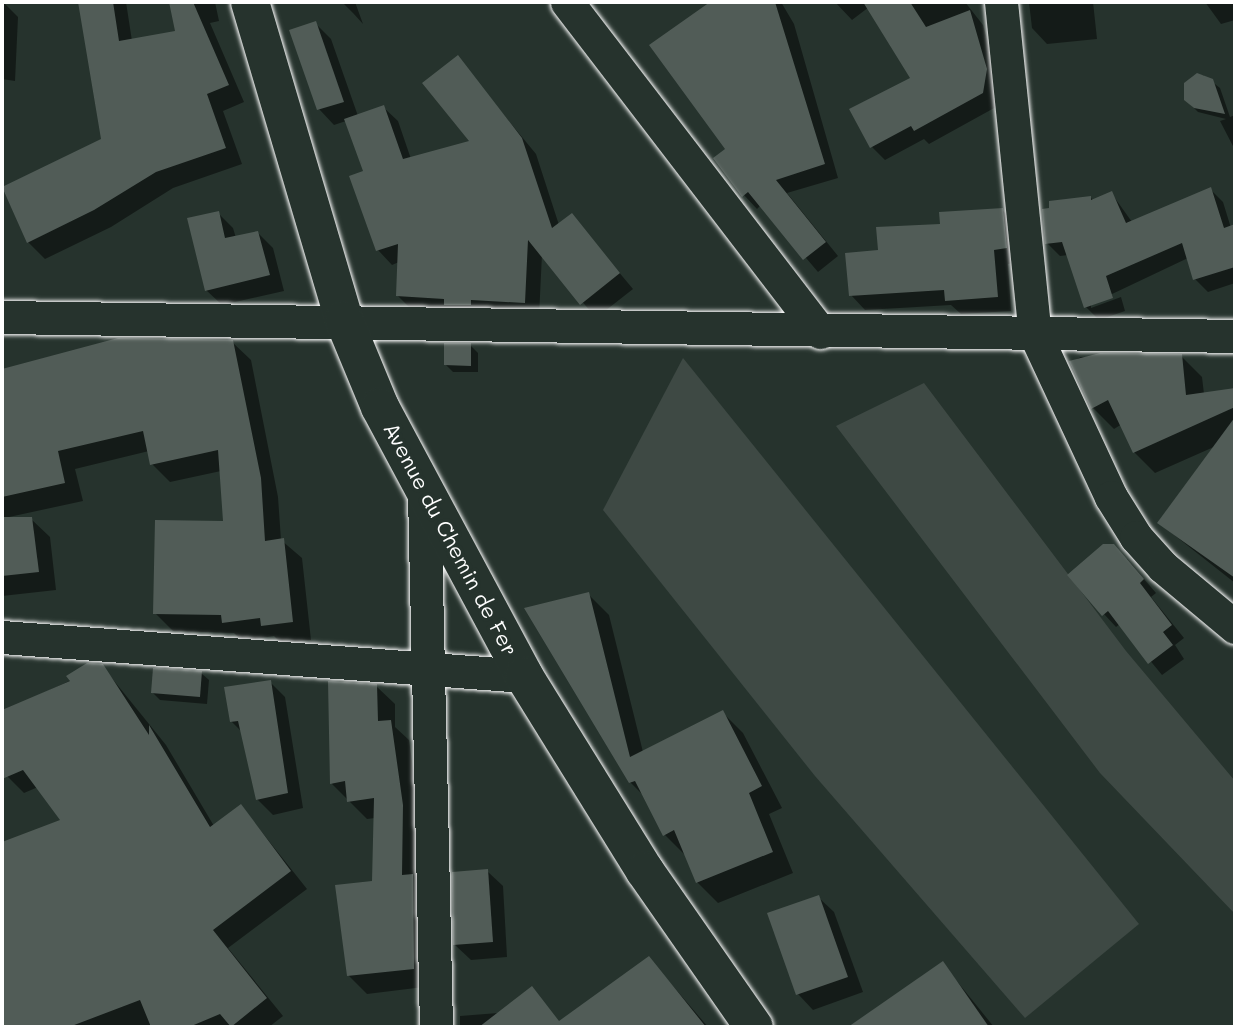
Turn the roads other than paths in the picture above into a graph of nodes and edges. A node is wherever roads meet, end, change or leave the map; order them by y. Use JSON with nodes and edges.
{"nodes":[{"id":1,"x":250,"y":2,"type":"edge"},
{"id":2,"x":567,"y":2,"type":"edge"},
{"id":3,"x":1001,"y":2,"type":"edge"},
{"id":4,"x":2,"y":317,"type":"edge"},
{"id":5,"x":344,"y":320,"type":"junction"},
{"id":6,"x":820,"y":332,"type":"junction"},
{"id":7,"x":1035,"y":334,"type":"junction"},
{"id":8,"x":1235,"y":336,"type":"edge"},
{"id":9,"x":424,"y":494,"type":"junction"},
{"id":10,"x":1235,"y":627,"type":"edge"},
{"id":11,"x":2,"y":638,"type":"edge"},
{"id":12,"x":431,"y":667,"type":"junction"},
{"id":13,"x":524,"y":676,"type":"junction"},
{"id":14,"x":436,"y":1027,"type":"edge"},
{"id":15,"x":754,"y":1027,"type":"edge"}],
"edges":[{"from":1,"to":5,"type":"street","name":"Avenue du Chemin de Fer"},
{"from":2,"to":6,"type":"street"},
{"from":3,"to":7,"type":"street"},
{"from":4,"to":5,"type":"street"},
{"from":5,"to":6,"type":"street"},
{"from":5,"to":9,"type":"street","name":"Avenue du Chemin de Fer"},
{"from":6,"to":7,"type":"street"},
{"from":7,"to":8,"type":"street"},
{"from":7,"to":10,"type":"street"},
{"from":9,"to":12,"type":"street"},
{"from":9,"to":13,"type":"street","name":"Avenue du Chemin de Fer"},
{"from":11,"to":12,"type":"street"},
{"from":12,"to":13,"type":"street"},
{"from":12,"to":14,"type":"street"},
{"from":13,"to":15,"type":"street","name":"Avenue du Chemin de Fer"}]}
